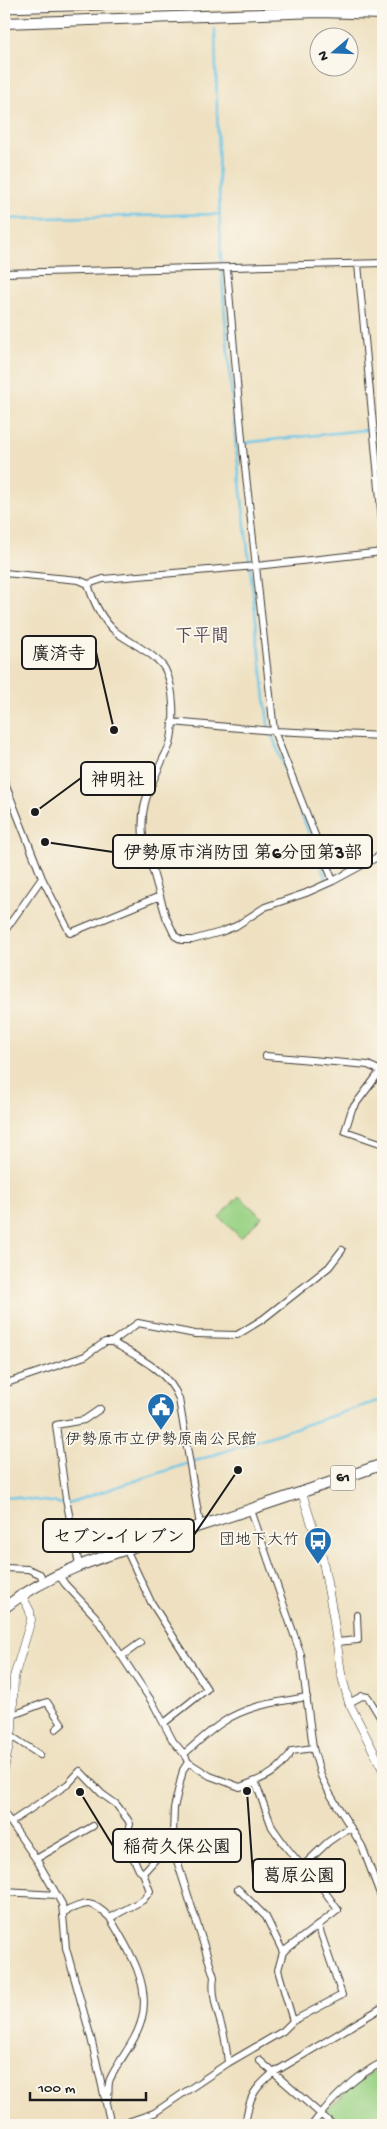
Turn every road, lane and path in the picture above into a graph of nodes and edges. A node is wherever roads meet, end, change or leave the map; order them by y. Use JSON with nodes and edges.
{"nodes":[{"id":1,"x":101,"y":4,"type":"edge"},
{"id":2,"x":4,"y":7,"type":"edge"},
{"id":3,"x":383,"y":7,"type":"edge"},
{"id":4,"x":319,"y":12,"type":"junction"},
{"id":5,"x":383,"y":14,"type":"edge"},
{"id":6,"x":4,"y":23,"type":"edge"},
{"id":7,"x":383,"y":263,"type":"edge"},
{"id":8,"x":358,"y":264,"type":"junction"},
{"id":9,"x":227,"y":268,"type":"junction"},
{"id":10,"x":4,"y":273,"type":"edge"},
{"id":11,"x":383,"y":531,"type":"edge"},
{"id":12,"x":383,"y":552,"type":"edge"},
{"id":13,"x":256,"y":566,"type":"junction"},
{"id":14,"x":4,"y":573,"type":"edge"},
{"id":15,"x":88,"y":584,"type":"junction"},
{"id":16,"x":172,"y":722,"type":"junction"},
{"id":17,"x":274,"y":731,"type":"junction"},
{"id":18,"x":383,"y":736,"type":"edge"},
{"id":19,"x":4,"y":781,"type":"edge"},
{"id":20,"x":383,"y":854,"type":"edge"},
{"id":21,"x":42,"y":878,"type":"junction"},
{"id":22,"x":333,"y":881,"type":"junction"},
{"id":23,"x":160,"y":896,"type":"junction"},
{"id":24,"x":4,"y":932,"type":"edge"},
{"id":25,"x":266,"y":1056,"type":"dead end"},
{"id":26,"x":382,"y":1070,"type":"edge"},
{"id":27,"x":383,"y":1144,"type":"edge"},
{"id":28,"x":342,"y":1250,"type":"dead end"},
{"id":29,"x":112,"y":1342,"type":"junction"},
{"id":30,"x":4,"y":1384,"type":"edge"},
{"id":31,"x":100,"y":1409,"type":"dead end"},
{"id":32,"x":383,"y":1464,"type":"edge"},
{"id":33,"x":302,"y":1493,"type":"junction"},
{"id":34,"x":251,"y":1510,"type":"junction"},
{"id":35,"x":200,"y":1525,"type":"junction"},
{"id":36,"x":126,"y":1549,"type":"junction"},
{"id":37,"x":79,"y":1565,"type":"junction"},
{"id":38,"x":4,"y":1568,"type":"edge"},
{"id":39,"x":58,"y":1574,"type":"junction"},
{"id":40,"x":44,"y":1582,"type":"junction"},
{"id":41,"x":22,"y":1594,"type":"junction"},
{"id":42,"x":4,"y":1608,"type":"edge"},
{"id":43,"x":357,"y":1615,"type":"dead end"},
{"id":44,"x":337,"y":1642,"type":"junction"},
{"id":45,"x":140,"y":1643,"type":"dead end"},
{"id":46,"x":122,"y":1656,"type":"junction"},
{"id":47,"x":307,"y":1697,"type":"junction"},
{"id":48,"x":349,"y":1702,"type":"junction"},
{"id":49,"x":13,"y":1715,"type":"junction"},
{"id":50,"x":4,"y":1722,"type":"edge"},
{"id":51,"x":383,"y":1722,"type":"edge"},
{"id":52,"x":164,"y":1723,"type":"junction"},
{"id":53,"x":56,"y":1729,"type":"dead end"},
{"id":54,"x":11,"y":1733,"type":"junction"},
{"id":55,"x":313,"y":1748,"type":"junction"},
{"id":56,"x":184,"y":1754,"type":"junction"},
{"id":57,"x":40,"y":1755,"type":"dead end"},
{"id":58,"x":188,"y":1762,"type":"junction"},
{"id":59,"x":4,"y":1769,"type":"edge"},
{"id":60,"x":383,"y":1770,"type":"edge"},
{"id":61,"x":255,"y":1781,"type":"junction"},
{"id":62,"x":4,"y":1813,"type":"edge"},
{"id":63,"x":11,"y":1822,"type":"junction"},
{"id":64,"x":93,"y":1826,"type":"dead end"},
{"id":65,"x":350,"y":1828,"type":"junction"},
{"id":66,"x":171,"y":1842,"type":"junction"},
{"id":67,"x":36,"y":1859,"type":"junction"},
{"id":68,"x":305,"y":1864,"type":"junction"},
{"id":69,"x":143,"y":1874,"type":"junction"},
{"id":70,"x":238,"y":1889,"type":"dead end"},
{"id":71,"x":4,"y":1892,"type":"edge"},
{"id":72,"x":57,"y":1895,"type":"junction"},
{"id":73,"x":383,"y":1902,"type":"edge"},
{"id":74,"x":64,"y":1912,"type":"junction"},
{"id":75,"x":110,"y":1918,"type":"junction"},
{"id":76,"x":318,"y":1926,"type":"junction"},
{"id":77,"x":283,"y":1952,"type":"junction"},
{"id":78,"x":383,"y":2007,"type":"edge"},
{"id":79,"x":293,"y":2021,"type":"junction"},
{"id":80,"x":259,"y":2060,"type":"dead end"},
{"id":81,"x":383,"y":2062,"type":"edge"},
{"id":82,"x":228,"y":2063,"type":"junction"},
{"id":83,"x":273,"y":2073,"type":"junction"},
{"id":84,"x":106,"y":2103,"type":"junction"},
{"id":85,"x":4,"y":2114,"type":"edge"},
{"id":86,"x":320,"y":2115,"type":"junction"},
{"id":87,"x":4,"y":2124,"type":"edge"},
{"id":88,"x":111,"y":2125,"type":"edge"},
{"id":89,"x":119,"y":2125,"type":"edge"},
{"id":90,"x":245,"y":2125,"type":"edge"},
{"id":91,"x":312,"y":2125,"type":"edge"},
{"id":92,"x":333,"y":2125,"type":"edge"}],
"edges":[{"from":1,"to":2,"type":"highway"},
{"from":3,"to":4,"type":"street"},
{"from":4,"to":5,"type":"main road"},
{"from":4,"to":6,"type":"main road"},
{"from":7,"to":8,"type":"street"},
{"from":8,"to":9,"type":"street"},
{"from":8,"to":11,"type":"street"},
{"from":9,"to":10,"type":"street"},
{"from":9,"to":13,"type":"street"},
{"from":12,"to":13,"type":"street"},
{"from":13,"to":15,"type":"street"},
{"from":13,"to":17,"type":"street"},
{"from":14,"to":15,"type":"street"},
{"from":15,"to":16,"type":"street"},
{"from":16,"to":17,"type":"street"},
{"from":16,"to":23,"type":"street"},
{"from":17,"to":18,"type":"street"},
{"from":17,"to":22,"type":"street"},
{"from":19,"to":21,"type":"street"},
{"from":20,"to":22,"type":"street"},
{"from":21,"to":23,"type":"street"},
{"from":21,"to":24,"type":"street"},
{"from":22,"to":23,"type":"street"},
{"from":25,"to":26,"type":"street"},
{"from":26,"to":27,"type":"street"},
{"from":28,"to":29,"type":"street"},
{"from":29,"to":30,"type":"street"},
{"from":29,"to":35,"type":"street"},
{"from":31,"to":37,"type":"street"},
{"from":32,"to":33,"type":"main road","number":"61"},
{"from":33,"to":34,"type":"main road","number":"61"},
{"from":33,"to":44,"type":"street"},
{"from":34,"to":35,"type":"main road","number":"61"},
{"from":34,"to":47,"type":"street"},
{"from":35,"to":36,"type":"main road","number":"61"},
{"from":36,"to":37,"type":"main road","number":"61"},
{"from":36,"to":52,"type":"street"},
{"from":37,"to":39,"type":"main road","number":"61"},
{"from":38,"to":40,"type":"street"},
{"from":39,"to":40,"type":"main road","number":"61"},
{"from":39,"to":46,"type":"street"},
{"from":40,"to":41,"type":"main road","number":"61"},
{"from":41,"to":42,"type":"main road","number":"61"},
{"from":41,"to":49,"type":"street"},
{"from":43,"to":44,"type":"street"},
{"from":44,"to":48,"type":"street"},
{"from":45,"to":46,"type":"street"},
{"from":46,"to":52,"type":"street"},
{"from":47,"to":55,"type":"street"},
{"from":47,"to":56,"type":"street"},
{"from":48,"to":51,"type":"street"},
{"from":48,"to":60,"type":"street"},
{"from":49,"to":53,"type":"street"},
{"from":49,"to":54,"type":"street"},
{"from":50,"to":54,"type":"street"},
{"from":52,"to":56,"type":"street"},
{"from":54,"to":57,"type":"street"},
{"from":54,"to":59,"type":"street"},
{"from":55,"to":61,"type":"street"},
{"from":55,"to":65,"type":"street"},
{"from":56,"to":58,"type":"street"},
{"from":58,"to":61,"type":"street"},
{"from":58,"to":66,"type":"street"},
{"from":61,"to":68,"type":"street"},
{"from":62,"to":63,"type":"street"},
{"from":63,"to":67,"type":"street"},
{"from":63,"to":69,"type":"street"},
{"from":64,"to":67,"type":"street"},
{"from":65,"to":68,"type":"street"},
{"from":65,"to":73,"type":"street"},
{"from":66,"to":69,"type":"street"},
{"from":66,"to":82,"type":"street"},
{"from":67,"to":72,"type":"street"},
{"from":68,"to":76,"type":"street"},
{"from":69,"to":75,"type":"street"},
{"from":70,"to":77,"type":"street"},
{"from":71,"to":72,"type":"street"},
{"from":72,"to":74,"type":"street"},
{"from":74,"to":75,"type":"street"},
{"from":74,"to":84,"type":"street"},
{"from":75,"to":84,"type":"street"},
{"from":76,"to":77,"type":"street"},
{"from":76,"to":79,"type":"street"},
{"from":77,"to":79,"type":"street"},
{"from":78,"to":83,"type":"street"},
{"from":79,"to":82,"type":"street"},
{"from":80,"to":83,"type":"street"},
{"from":81,"to":86,"type":"street"},
{"from":82,"to":89,"type":"street"},
{"from":83,"to":86,"type":"street"},
{"from":83,"to":90,"type":"street"},
{"from":84,"to":88,"type":"street"},
{"from":85,"to":87,"type":"street"},
{"from":86,"to":91,"type":"street"},
{"from":86,"to":92,"type":"street"}]}
